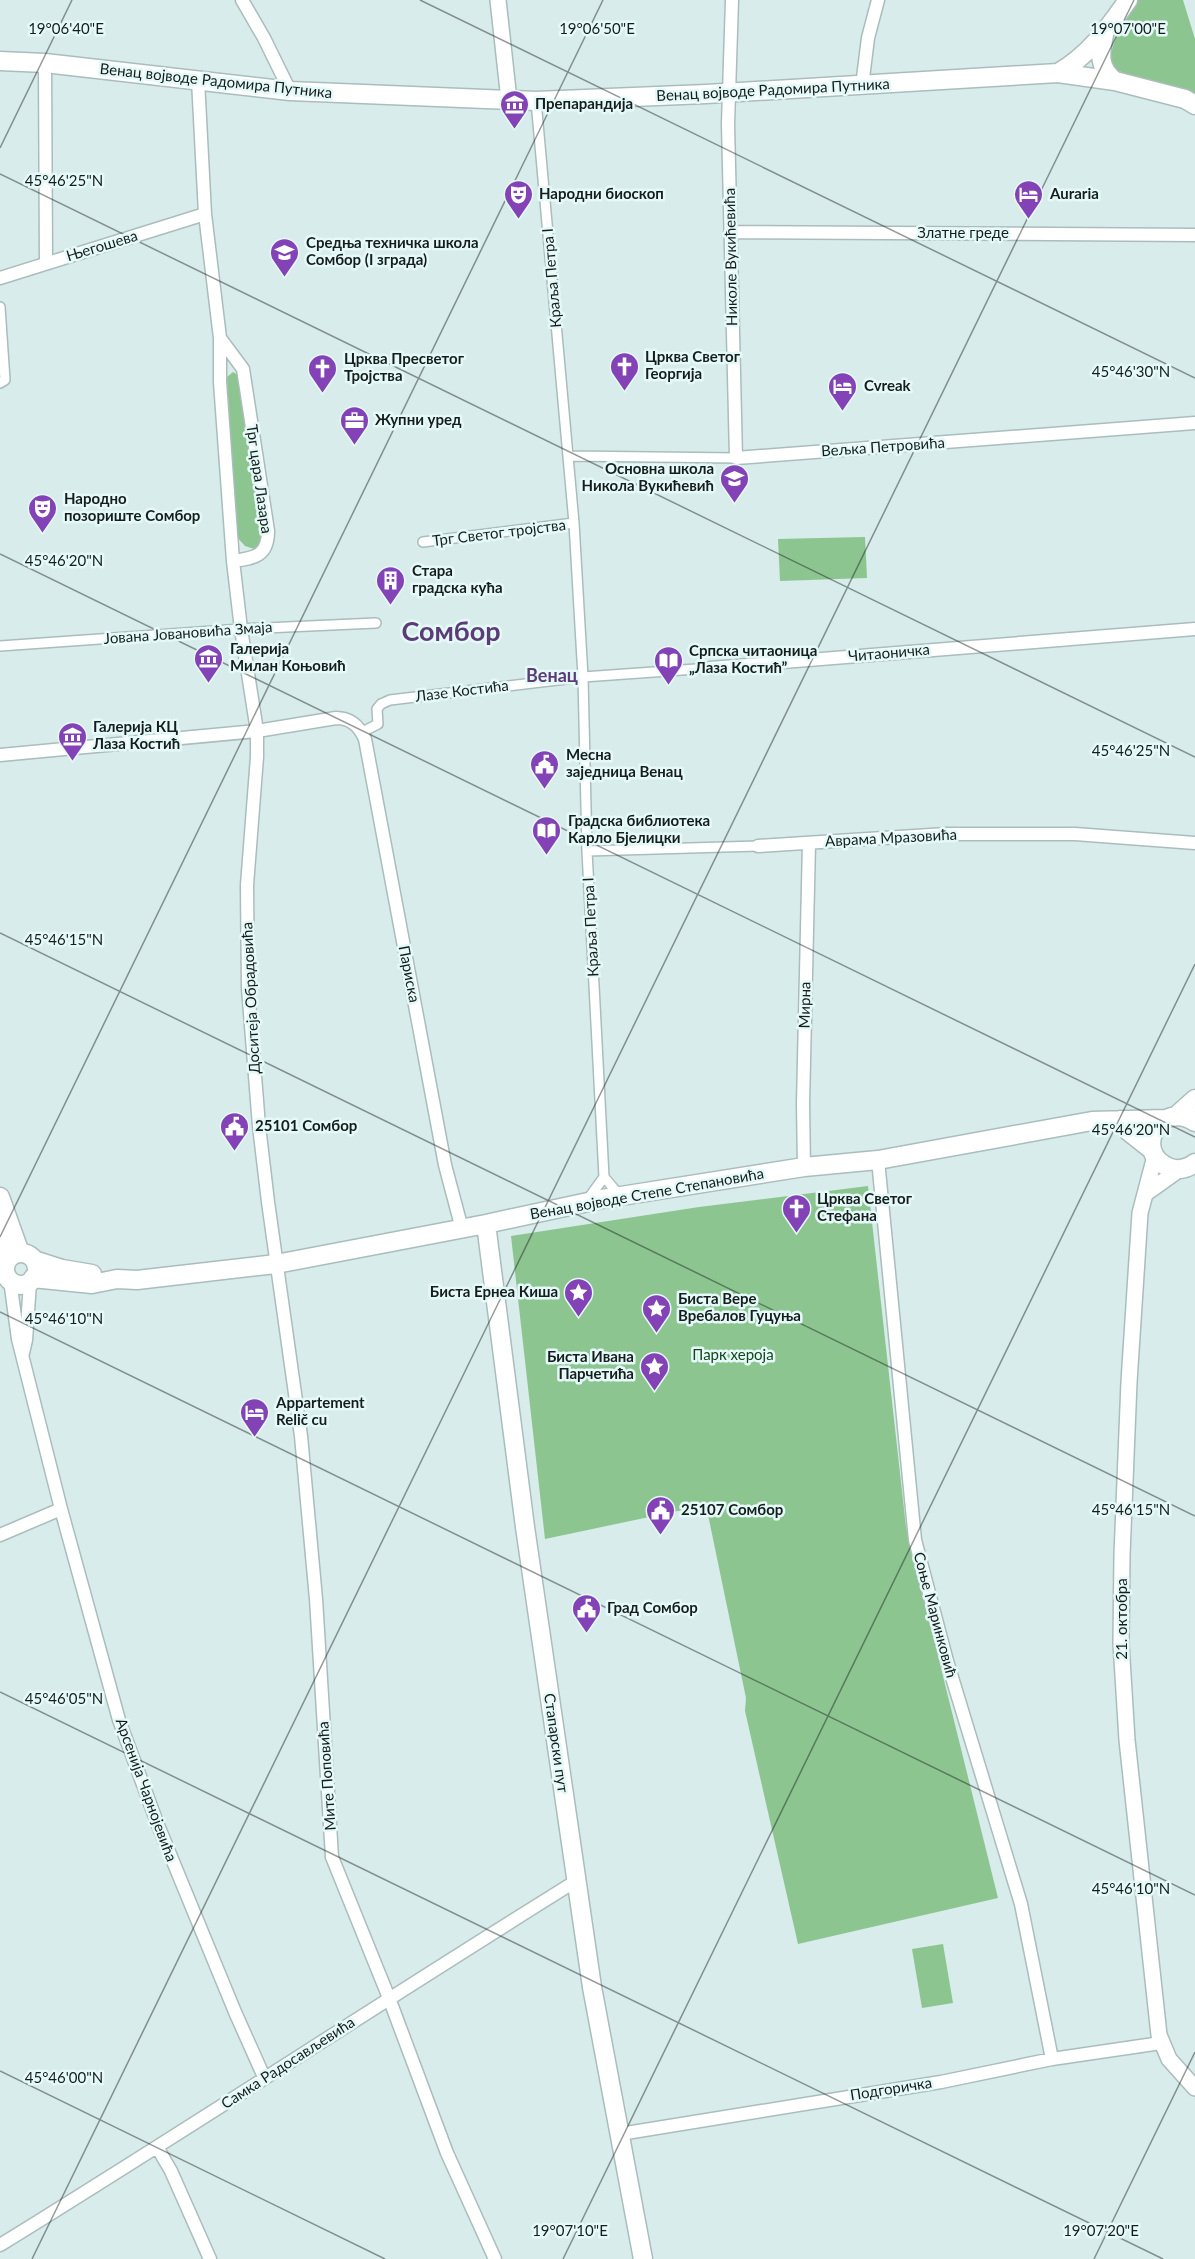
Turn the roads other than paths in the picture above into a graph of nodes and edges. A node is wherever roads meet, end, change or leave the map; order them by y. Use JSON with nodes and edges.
{"nodes":[{"id":1,"x":242,"y":0,"type":"edge"},
{"id":2,"x":498,"y":0,"type":"edge"},
{"id":3,"x":732,"y":0,"type":"edge"},
{"id":4,"x":878,"y":0,"type":"edge"},
{"id":5,"x":1128,"y":0,"type":"edge"},
{"id":6,"x":1104,"y":34,"type":"junction"},
{"id":7,"x":0,"y":61,"type":"edge"},
{"id":8,"x":45,"y":63,"type":"junction"},
{"id":9,"x":1058,"y":73,"type":"junction"},
{"id":10,"x":198,"y":80,"type":"junction"},
{"id":11,"x":1115,"y":81,"type":"junction"},
{"id":12,"x":862,"y":86,"type":"junction"},
{"id":13,"x":290,"y":91,"type":"junction"},
{"id":14,"x":728,"y":93,"type":"junction"},
{"id":15,"x":509,"y":100,"type":"junction"},
{"id":16,"x":536,"y":100,"type":"junction"},
{"id":17,"x":1192,"y":100,"type":"edge"},
{"id":18,"x":205,"y":214,"type":"junction"},
{"id":19,"x":730,"y":232,"type":"junction"},
{"id":20,"x":1195,"y":235,"type":"edge"},
{"id":21,"x":46,"y":263,"type":"junction"},
{"id":22,"x":0,"y":278,"type":"edge"},
{"id":23,"x":0,"y":307,"type":"edge"},
{"id":24,"x":220,"y":338,"type":"junction"},
{"id":25,"x":0,"y":383,"type":"edge"},
{"id":26,"x":1195,"y":423,"type":"edge"},
{"id":27,"x":570,"y":456,"type":"junction"},
{"id":28,"x":736,"y":458,"type":"junction"},
{"id":29,"x":574,"y":523,"type":"junction"},
{"id":30,"x":423,"y":542,"type":"dead end"},
{"id":31,"x":233,"y":561,"type":"junction"},
{"id":32,"x":376,"y":623,"type":"dead end"},
{"id":33,"x":241,"y":629,"type":"junction"},
{"id":34,"x":1195,"y":629,"type":"edge"},
{"id":35,"x":0,"y":645,"type":"edge"},
{"id":36,"x":710,"y":668,"type":"joint"},
{"id":37,"x":584,"y":676,"type":"junction"},
{"id":38,"x":257,"y":731,"type":"junction"},
{"id":39,"x":362,"y":732,"type":"junction"},
{"id":40,"x":0,"y":755,"type":"edge"},
{"id":41,"x":809,"y":843,"type":"junction"},
{"id":42,"x":1195,"y":843,"type":"edge"},
{"id":43,"x":758,"y":846,"type":"joint"},
{"id":44,"x":587,"y":851,"type":"junction"},
{"id":45,"x":1195,"y":1099,"type":"edge"},
{"id":46,"x":1171,"y":1118,"type":"junction"},
{"id":47,"x":1120,"y":1120,"type":"junction"},
{"id":48,"x":1195,"y":1122,"type":"edge"},
{"id":49,"x":1153,"y":1153,"type":"junction"},
{"id":50,"x":878,"y":1160,"type":"junction"},
{"id":51,"x":804,"y":1167,"type":"junction"},
{"id":52,"x":1189,"y":1170,"type":"edge"},
{"id":53,"x":604,"y":1177,"type":"junction"},
{"id":54,"x":1145,"y":1194,"type":"junction"},
{"id":55,"x":620,"y":1196,"type":"junction"},
{"id":56,"x":0,"y":1197,"type":"edge"},
{"id":57,"x":585,"y":1203,"type":"junction"},
{"id":58,"x":486,"y":1224,"type":"junction"},
{"id":59,"x":462,"y":1229,"type":"junction"},
{"id":60,"x":0,"y":1233,"type":"edge"},
{"id":61,"x":276,"y":1264,"type":"junction"},
{"id":62,"x":22,"y":1269,"type":"junction"},
{"id":63,"x":22,"y":1354,"type":"junction"},
{"id":64,"x":61,"y":1509,"type":"junction"},
{"id":65,"x":0,"y":1535,"type":"edge"},
{"id":66,"x":576,"y":1881,"type":"junction"},
{"id":67,"x":389,"y":1998,"type":"junction"},
{"id":68,"x":1161,"y":2043,"type":"junction"},
{"id":69,"x":1052,"y":2059,"type":"junction"},
{"id":70,"x":264,"y":2077,"type":"junction"},
{"id":71,"x":1195,"y":2088,"type":"edge"},
{"id":72,"x":620,"y":2134,"type":"junction"},
{"id":73,"x":157,"y":2147,"type":"junction"},
{"id":74,"x":0,"y":2245,"type":"edge"},
{"id":75,"x":210,"y":2259,"type":"edge"},
{"id":76,"x":495,"y":2259,"type":"edge"},
{"id":77,"x":643,"y":2259,"type":"edge"}],
"edges":[{"from":1,"to":13,"type":"street"},
{"from":2,"to":15,"type":"street"},
{"from":3,"to":14,"type":"street","name":"Николе Вукићевића"},
{"from":4,"to":12,"type":"street"},
{"from":5,"to":6,"type":"main road"},
{"from":6,"to":9,"type":"main road"},
{"from":6,"to":11,"type":"main road"},
{"from":7,"to":8,"type":"main road","name":"Венац војводе Радомира Путника"},
{"from":8,"to":10,"type":"main road","name":"Венац војводе Радомира Путника"},
{"from":8,"to":21,"type":"street"},
{"from":9,"to":11,"type":"main road","name":"Венац војводе Радомира Путника"},
{"from":9,"to":12,"type":"main road","name":"Венац војводе Радомира Путника"},
{"from":10,"to":13,"type":"main road","name":"Венац војводе Радомира Путника"},
{"from":10,"to":18,"type":"street","name":"Трг цара Лазара"},
{"from":11,"to":17,"type":"main road","name":"Венац војводе Радомира Путника"},
{"from":12,"to":14,"type":"main road","name":"Венац војводе Радомира Путника"},
{"from":13,"to":15,"type":"main road","name":"Венац војводе Радомира Путника"},
{"from":14,"to":16,"type":"main road","name":"Венац војводе Радомира Путника"},
{"from":14,"to":19,"type":"street","name":"Николе Вукићевића"},
{"from":15,"to":16,"type":"main road","name":"Венац војводе Радомира Путника"},
{"from":16,"to":27,"type":"street","name":"Краља Петра I"},
{"from":18,"to":21,"type":"street","name":"Његошева"},
{"from":18,"to":24,"type":"street","name":"Трг цара Лазара"},
{"from":19,"to":20,"type":"street","name":"Златне греде"},
{"from":19,"to":28,"type":"street","name":"Николе Вукићевића"},
{"from":21,"to":22,"type":"street","name":"Његошева"},
{"from":23,"to":25,"type":"street"},
{"from":24,"to":31,"type":"street","name":"Трг цара Лазара"},
{"from":24,"to":31,"type":"street","name":"Трг цара Лазара"},
{"from":26,"to":28,"type":"street","name":"Вељка Петровића"},
{"from":27,"to":28,"type":"street","name":"Вељка Петровића"},
{"from":27,"to":29,"type":"street","name":"Краља Петра I"},
{"from":29,"to":30,"type":"street","name":"Трг Светог тројства"},
{"from":29,"to":37,"type":"street","name":"Краља Петра I"},
{"from":31,"to":33,"type":"street"},
{"from":32,"to":33,"type":"street","name":"Јована Јовановића Змаја"},
{"from":33,"to":35,"type":"street","name":"Јована Јовановића Змаја"},
{"from":33,"to":38,"type":"street"},
{"from":34,"to":36,"type":"street","name":"Читаоничка"},
{"from":36,"to":37,"type":"street","name":"Читаоничка"},
{"from":37,"to":39,"type":"street","name":"Лазе Костића"},
{"from":37,"to":44,"type":"street","name":"Краља Петра I"},
{"from":38,"to":39,"type":"street"},
{"from":38,"to":40,"type":"street"},
{"from":38,"to":61,"type":"street","name":"Доситеја Обрадовића"},
{"from":39,"to":59,"type":"street","name":"Париска"},
{"from":41,"to":42,"type":"street","name":"Аврама Мразовића"},
{"from":41,"to":43,"type":"street","name":"Аврама Мразовића"},
{"from":41,"to":51,"type":"street","name":"Мирна"},
{"from":43,"to":44,"type":"street","name":"Аврама Мразовића"},
{"from":44,"to":53,"type":"street","name":"Краља Петра I"},
{"from":45,"to":46,"type":"main road"},
{"from":46,"to":47,"type":"main road","name":"Венац војводе Степе Степановића"},
{"from":46,"to":48,"type":"main road","name":"Венац војводе Степе Степановића"},
{"from":46,"to":49,"type":"main road"},
{"from":47,"to":49,"type":"main road"},
{"from":47,"to":50,"type":"main road","name":"Венац војводе Степе Степановића"},
{"from":49,"to":52,"type":"main road"},
{"from":49,"to":54,"type":"street","name":"21. октобра"},
{"from":50,"to":51,"type":"main road","name":"Венац војводе Степе Степановића"},
{"from":50,"to":69,"type":"street","name":"Соње Маринковић"},
{"from":51,"to":55,"type":"main road","name":"Венац војводе Степе Степановића"},
{"from":52,"to":54,"type":"street"},
{"from":53,"to":55,"type":"street"},
{"from":53,"to":57,"type":"street"},
{"from":54,"to":68,"type":"street","name":"21. октобра"},
{"from":55,"to":57,"type":"main road","name":"Венац војводе Степе Степановића"},
{"from":56,"to":62,"type":"main road"},
{"from":57,"to":58,"type":"main road","name":"Венац војводе Степе Степановића"},
{"from":58,"to":59,"type":"main road","name":"Венац војводе Степе Степановића"},
{"from":58,"to":66,"type":"main road","name":"Стапарски пут"},
{"from":59,"to":61,"type":"main road","name":"Венац војводе Степе Степановића"},
{"from":60,"to":62,"type":"main road"},
{"from":61,"to":62,"type":"main road","name":"Венац војводе Степе Степановића"},
{"from":61,"to":67,"type":"street","name":"Мите Поповића"},
{"from":62,"to":63,"type":"street","name":"Арсенија Чарнојевића"},
{"from":62,"to":63,"type":"street","name":"Арсенија Чарнојевића"},
{"from":63,"to":64,"type":"street","name":"Арсенија Чарнојевића"},
{"from":64,"to":65,"type":"street"},
{"from":64,"to":70,"type":"street","name":"Арсенија Чарнојевића"},
{"from":66,"to":67,"type":"street","name":"Самка Радосављевића"},
{"from":66,"to":72,"type":"main road","name":"Стапарски пут"},
{"from":67,"to":70,"type":"street","name":"Самка Радосављевића"},
{"from":67,"to":76,"type":"street","name":"Мите Поповића"},
{"from":68,"to":69,"type":"street","name":"Подгоричка"},
{"from":68,"to":71,"type":"street"},
{"from":69,"to":72,"type":"street","name":"Подгоричка"},
{"from":70,"to":73,"type":"street","name":"Самка Радосављевића"},
{"from":72,"to":77,"type":"main road","name":"Стапарски пут"},
{"from":73,"to":74,"type":"street","name":"Самка Радосављевића"},
{"from":73,"to":75,"type":"street"}]}
